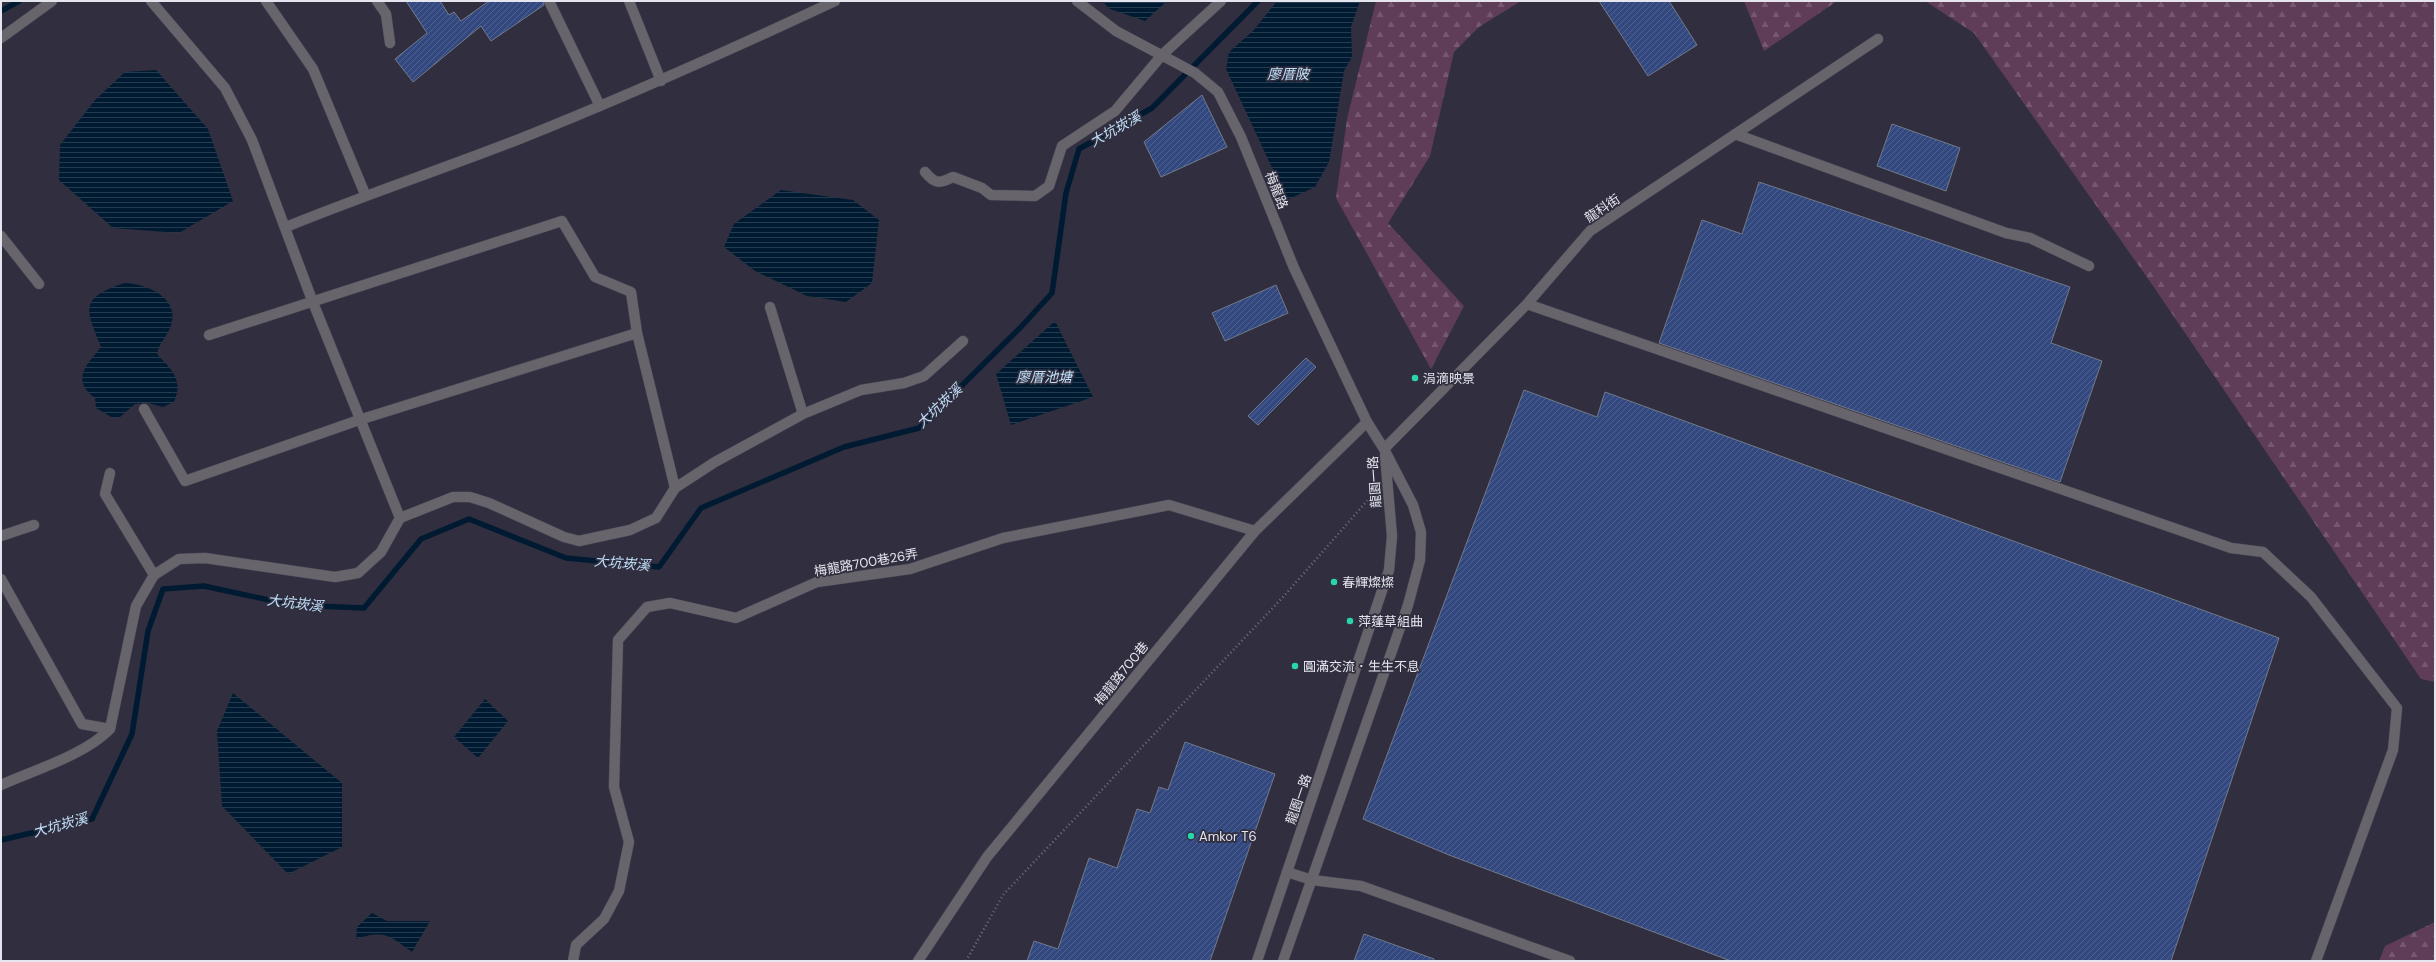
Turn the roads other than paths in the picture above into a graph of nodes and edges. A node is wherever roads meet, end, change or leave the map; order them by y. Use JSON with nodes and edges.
{"nodes":[{"id":1,"x":52,"y":1,"type":"edge"},
{"id":2,"x":151,"y":1,"type":"edge"},
{"id":3,"x":266,"y":1,"type":"edge"},
{"id":4,"x":377,"y":1,"type":"edge"},
{"id":5,"x":549,"y":1,"type":"edge"},
{"id":6,"x":629,"y":1,"type":"edge"},
{"id":7,"x":835,"y":1,"type":"edge"},
{"id":8,"x":1077,"y":1,"type":"edge"},
{"id":9,"x":1220,"y":1,"type":"edge"},
{"id":10,"x":1,"y":38,"type":"edge"},
{"id":11,"x":1878,"y":39,"type":"dead end"},
{"id":12,"x":390,"y":43,"type":"dead end"},
{"id":13,"x":1162,"y":55,"type":"junction"},
{"id":14,"x":661,"y":81,"type":"junction"},
{"id":15,"x":600,"y":106,"type":"junction"},
{"id":16,"x":1735,"y":134,"type":"junction"},
{"id":17,"x":925,"y":172,"type":"dead end"},
{"id":18,"x":365,"y":194,"type":"junction"},
{"id":19,"x":286,"y":227,"type":"junction"},
{"id":20,"x":1,"y":236,"type":"edge"},
{"id":21,"x":2089,"y":266,"type":"dead end"},
{"id":22,"x":39,"y":284,"type":"dead end"},
{"id":23,"x":312,"y":300,"type":"junction"},
{"id":24,"x":1527,"y":304,"type":"junction"},
{"id":25,"x":770,"y":307,"type":"dead end"},
{"id":26,"x":637,"y":333,"type":"junction"},
{"id":27,"x":209,"y":335,"type":"dead end"},
{"id":28,"x":963,"y":341,"type":"dead end"},
{"id":29,"x":144,"y":409,"type":"dead end"},
{"id":30,"x":802,"y":414,"type":"junction"},
{"id":31,"x":359,"y":420,"type":"junction"},
{"id":32,"x":1368,"y":422,"type":"junction"},
{"id":33,"x":1384,"y":449,"type":"junction"},
{"id":34,"x":110,"y":473,"type":"dead end"},
{"id":35,"x":676,"y":488,"type":"junction"},
{"id":36,"x":400,"y":518,"type":"junction"},
{"id":37,"x":34,"y":525,"type":"dead end"},
{"id":38,"x":1255,"y":531,"type":"junction"},
{"id":39,"x":1,"y":536,"type":"edge"},
{"id":40,"x":154,"y":575,"type":"junction"},
{"id":41,"x":1,"y":579,"type":"edge"},
{"id":42,"x":110,"y":729,"type":"junction"},
{"id":43,"x":1,"y":785,"type":"edge"},
{"id":44,"x":1287,"y":872,"type":"junction"},
{"id":45,"x":1312,"y":880,"type":"junction"},
{"id":46,"x":573,"y":961,"type":"edge"},
{"id":47,"x":918,"y":961,"type":"edge"},
{"id":48,"x":1257,"y":961,"type":"edge"},
{"id":49,"x":1283,"y":961,"type":"edge"},
{"id":50,"x":1570,"y":961,"type":"edge"},
{"id":51,"x":2316,"y":961,"type":"edge"}],
"edges":[{"from":1,"to":10,"type":"street"},
{"from":2,"to":19,"type":"street"},
{"from":3,"to":18,"type":"street"},
{"from":4,"to":12,"type":"street"},
{"from":5,"to":15,"type":"street"},
{"from":6,"to":14,"type":"street"},
{"from":7,"to":14,"type":"street"},
{"from":8,"to":13,"type":"street","name":"梅龍路"},
{"from":9,"to":13,"type":"street"},
{"from":11,"to":16,"type":"street","name":"龍科街"},
{"from":13,"to":17,"type":"street"},
{"from":13,"to":32,"type":"street","name":"梅龍路"},
{"from":14,"to":15,"type":"street"},
{"from":15,"to":18,"type":"street"},
{"from":16,"to":21,"type":"street"},
{"from":16,"to":24,"type":"street","name":"龍科街"},
{"from":18,"to":19,"type":"street"},
{"from":19,"to":23,"type":"street"},
{"from":20,"to":22,"type":"street"},
{"from":23,"to":26,"type":"street"},
{"from":23,"to":27,"type":"street"},
{"from":23,"to":31,"type":"street"},
{"from":24,"to":33,"type":"street","name":"龍科街"},
{"from":24,"to":51,"type":"street"},
{"from":25,"to":30,"type":"street"},
{"from":26,"to":31,"type":"street"},
{"from":26,"to":35,"type":"street"},
{"from":28,"to":30,"type":"street"},
{"from":29,"to":31,"type":"street"},
{"from":30,"to":35,"type":"street"},
{"from":31,"to":36,"type":"street"},
{"from":32,"to":33,"type":"street","name":"梅龍路"},
{"from":32,"to":38,"type":"street","name":"梅龍路700巷"},
{"from":33,"to":44,"type":"street","name":"龍園一路"},
{"from":33,"to":45,"type":"street","name":"龍園一路"},
{"from":34,"to":40,"type":"street"},
{"from":35,"to":36,"type":"street"},
{"from":36,"to":40,"type":"street"},
{"from":37,"to":39,"type":"street"},
{"from":38,"to":46,"type":"street","name":"梅龍路700巷26弄"},
{"from":38,"to":47,"type":"street","name":"梅龍路700巷"},
{"from":40,"to":42,"type":"street"},
{"from":41,"to":42,"type":"street"},
{"from":42,"to":43,"type":"street"},
{"from":44,"to":45,"type":"street"},
{"from":44,"to":48,"type":"street","name":"龍園一路"},
{"from":45,"to":49,"type":"street","name":"龍園一路"},
{"from":45,"to":50,"type":"street"}]}
